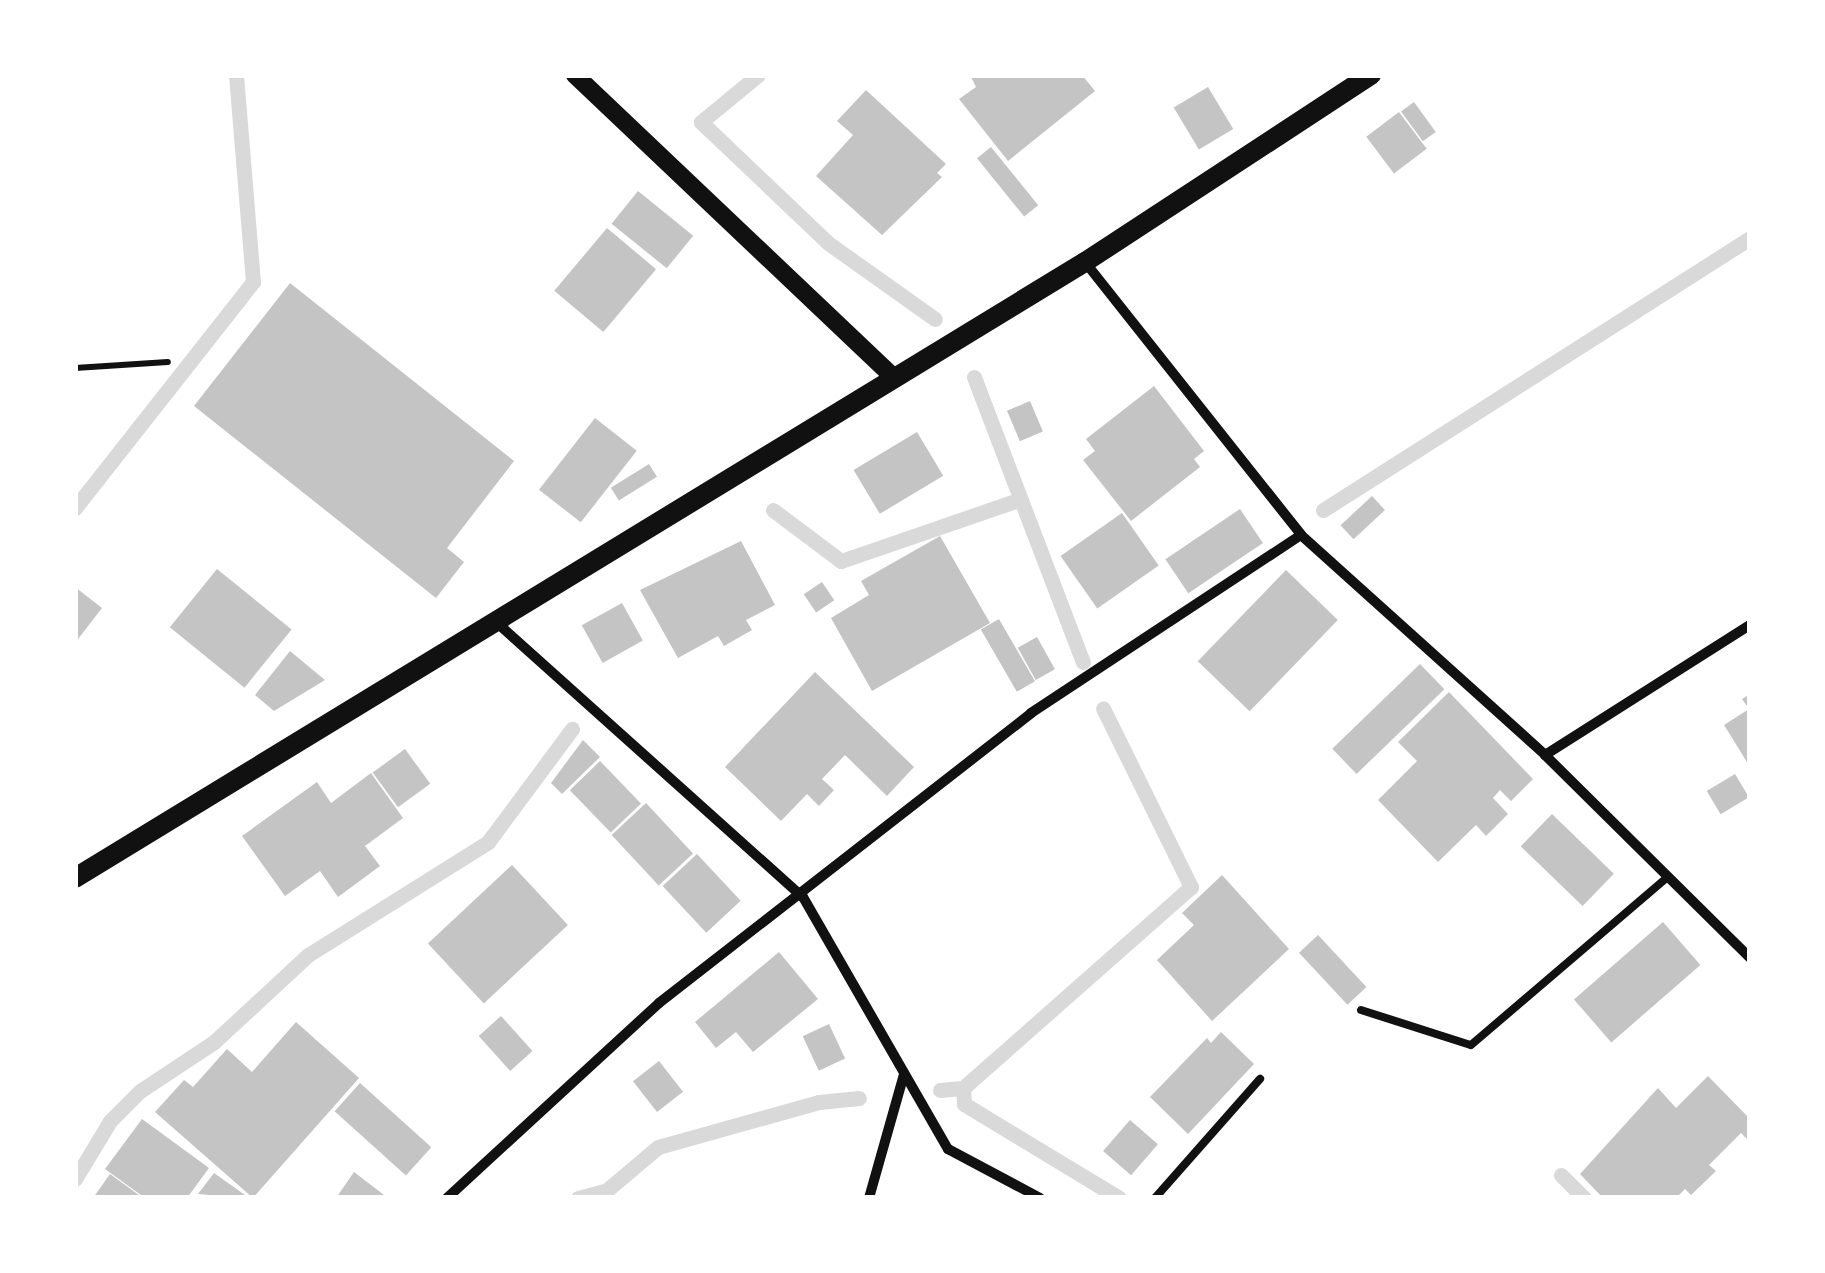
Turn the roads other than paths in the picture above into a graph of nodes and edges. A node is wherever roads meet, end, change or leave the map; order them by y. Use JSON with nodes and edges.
{"nodes":[{"id":1,"x":575,"y":75,"type":"edge"},
{"id":2,"x":1370,"y":75,"type":"edge"},
{"id":3,"x":1085,"y":262,"type":"junction"},
{"id":4,"x":892,"y":376,"type":"junction"},
{"id":5,"x":1301,"y":535,"type":"junction"},
{"id":6,"x":493,"y":619,"type":"junction"},
{"id":7,"x":1750,"y":625,"type":"edge"},
{"id":8,"x":1545,"y":755,"type":"junction"},
{"id":9,"x":1668,"y":877,"type":"junction"},
{"id":10,"x":75,"y":878,"type":"edge"},
{"id":11,"x":803,"y":897,"type":"junction"},
{"id":12,"x":1750,"y":958,"type":"edge"},
{"id":13,"x":1361,"y":1010,"type":"dead end"},
{"id":14,"x":904,"y":1074,"type":"junction"},
{"id":15,"x":1260,"y":1079,"type":"dead end"},
{"id":16,"x":448,"y":1198,"type":"edge"},
{"id":17,"x":869,"y":1198,"type":"edge"},
{"id":18,"x":1040,"y":1198,"type":"edge"},
{"id":19,"x":1155,"y":1198,"type":"edge"}],
"edges":[{"from":1,"to":4,"type":"street"},
{"from":2,"to":3,"type":"main road"},
{"from":3,"to":4,"type":"main road"},
{"from":3,"to":5,"type":"street"},
{"from":4,"to":6,"type":"main road"},
{"from":5,"to":8,"type":"street"},
{"from":5,"to":11,"type":"street"},
{"from":6,"to":10,"type":"main road"},
{"from":6,"to":11,"type":"street"},
{"from":7,"to":8,"type":"street"},
{"from":8,"to":9,"type":"street"},
{"from":9,"to":12,"type":"street"},
{"from":9,"to":13,"type":"lane"},
{"from":11,"to":14,"type":"street"},
{"from":11,"to":16,"type":"street"},
{"from":14,"to":17,"type":"street"},
{"from":14,"to":18,"type":"street"},
{"from":15,"to":19,"type":"lane"}]}
